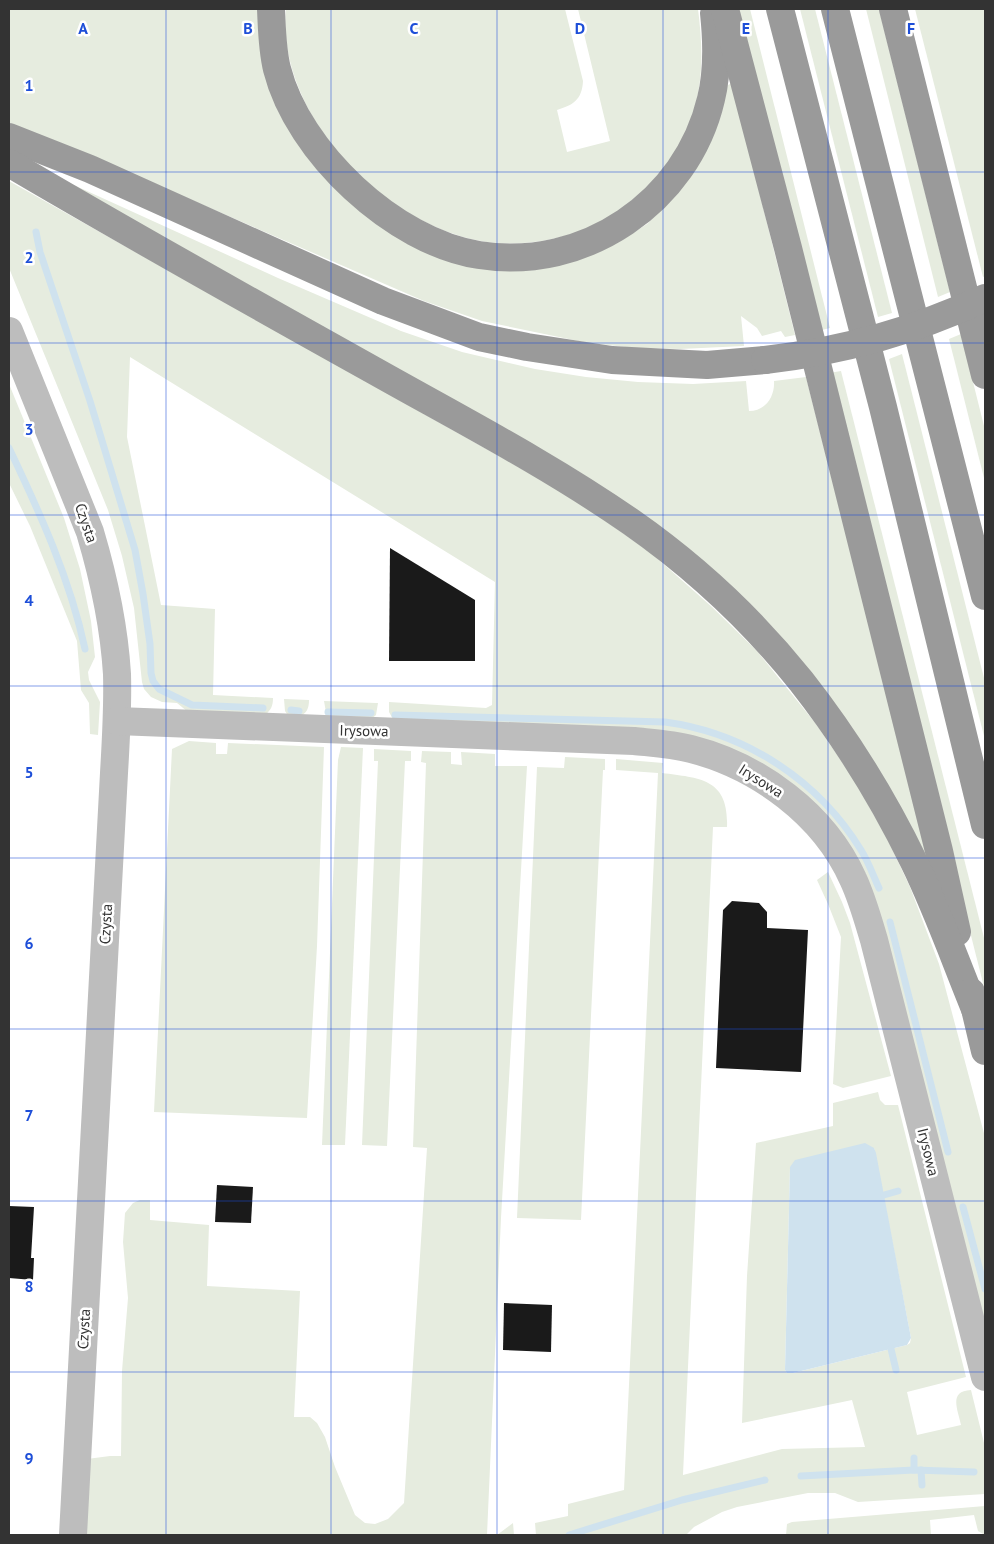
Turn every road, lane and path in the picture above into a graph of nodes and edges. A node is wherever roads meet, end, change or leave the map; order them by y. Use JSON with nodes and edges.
{"nodes":[{"id":1,"x":271,"y":9,"type":"edge"},
{"id":2,"x":713,"y":9,"type":"edge"},
{"id":3,"x":724,"y":9,"type":"edge"},
{"id":4,"x":780,"y":9,"type":"edge"},
{"id":5,"x":835,"y":9,"type":"edge"},
{"id":6,"x":893,"y":9,"type":"edge"},
{"id":7,"x":9,"y":137,"type":"edge"},
{"id":8,"x":9,"y":162,"type":"edge"},
{"id":9,"x":985,"y":298,"type":"edge"},
{"id":10,"x":9,"y":331,"type":"edge"},
{"id":11,"x":985,"y":375,"type":"edge"},
{"id":12,"x":985,"y":596,"type":"edge"},
{"id":13,"x":117,"y":721,"type":"junction"},
{"id":14,"x":985,"y":825,"type":"edge"},
{"id":15,"x":975,"y":1009,"type":"junction"},
{"id":16,"x":985,"y":1051,"type":"edge"},
{"id":17,"x":985,"y":1377,"type":"edge"},
{"id":18,"x":73,"y":1535,"type":"edge"}],
"edges":[{"from":1,"to":2,"type":"highway"},
{"from":3,"to":15,"type":"highway"},
{"from":4,"to":14,"type":"highway"},
{"from":5,"to":12,"type":"highway"},
{"from":6,"to":11,"type":"highway"},
{"from":7,"to":9,"type":"highway","bridge":true},
{"from":8,"to":15,"type":"highway"},
{"from":10,"to":13,"type":"street","name":"Czysta"},
{"from":13,"to":17,"type":"street","name":"Irysowa"},
{"from":13,"to":18,"type":"street","name":"Czysta"},
{"from":15,"to":16,"type":"highway"}]}
